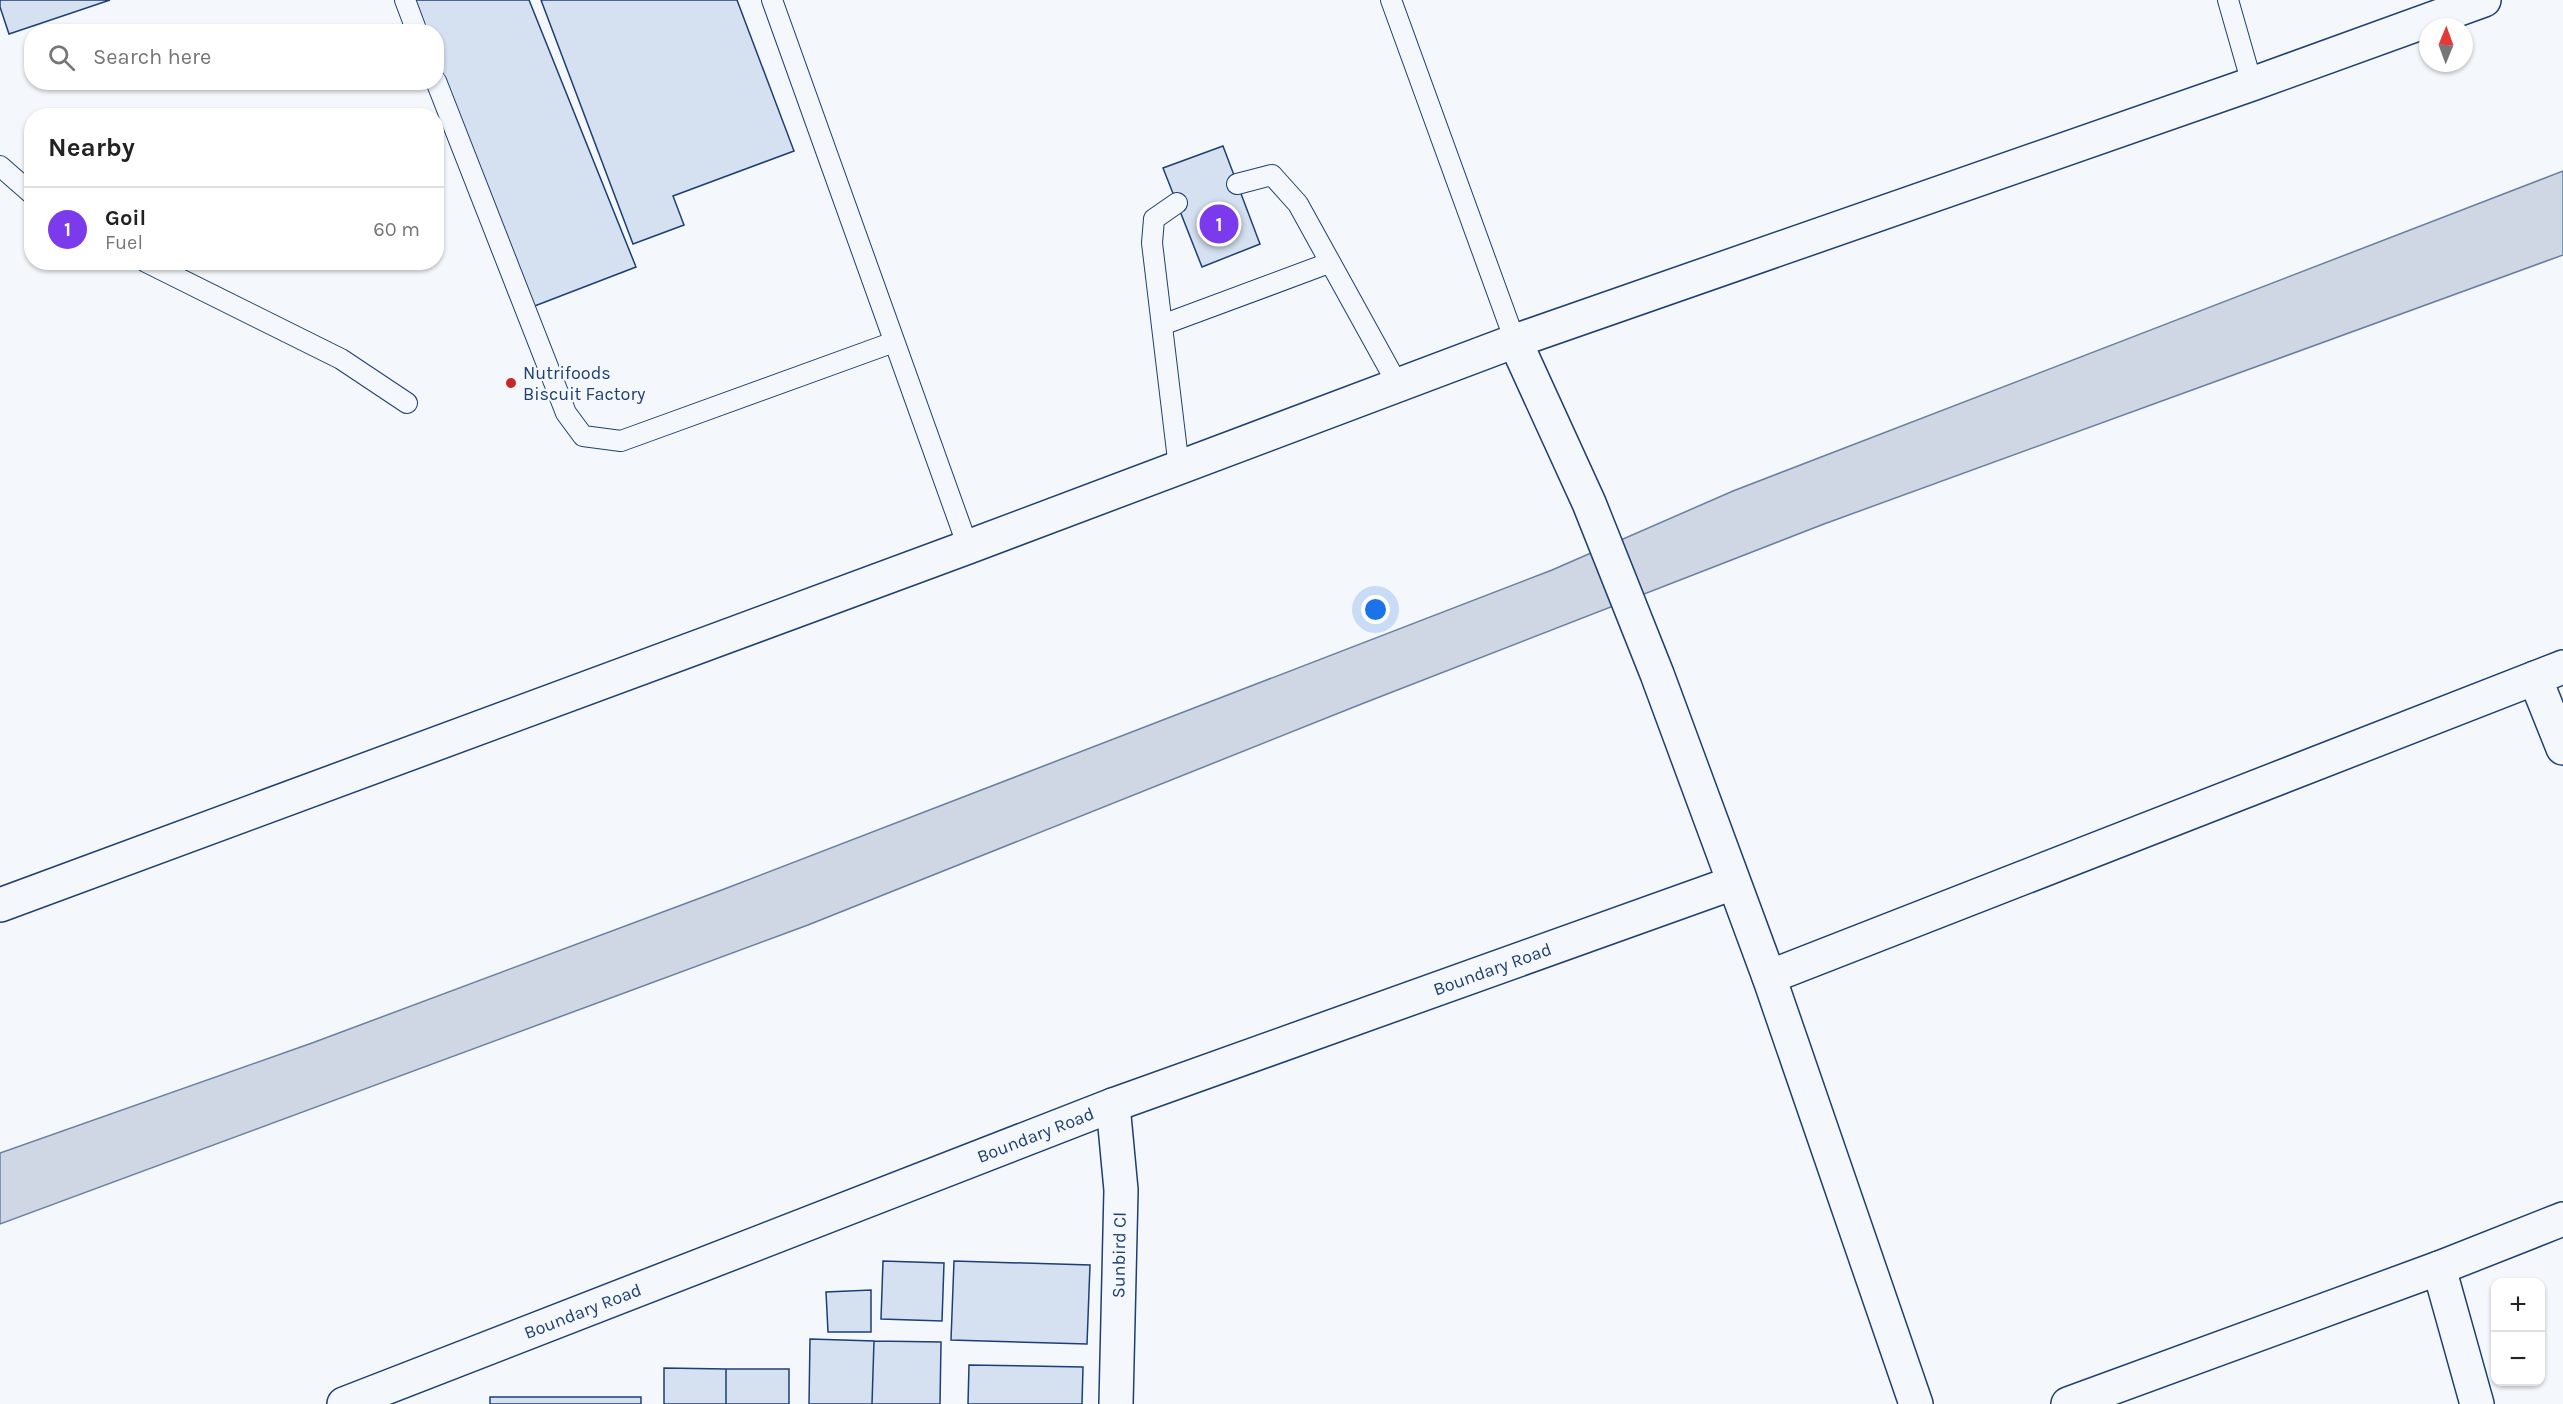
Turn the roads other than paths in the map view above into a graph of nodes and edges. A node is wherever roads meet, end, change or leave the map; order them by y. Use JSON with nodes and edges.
{"nodes":[{"id":1,"x":405,"y":0,"type":"edge"},
{"id":2,"x":772,"y":0,"type":"edge"},
{"id":3,"x":1391,"y":0,"type":"edge"},
{"id":4,"x":2228,"y":0,"type":"edge"},
{"id":5,"x":2484,"y":0,"type":"edge"},
{"id":6,"x":414,"y":24,"type":"edge"},
{"id":7,"x":2252,"y":84,"type":"junction"},
{"id":8,"x":440,"y":90,"type":"edge"},
{"id":9,"x":0,"y":166,"type":"edge"},
{"id":10,"x":1237,"y":184,"type":"dead end"},
{"id":11,"x":24,"y":187,"type":"edge"},
{"id":12,"x":1177,"y":203,"type":"dead end"},
{"id":13,"x":1329,"y":263,"type":"junction"},
{"id":14,"x":162,"y":270,"type":"edge"},
{"id":15,"x":1162,"y":325,"type":"junction"},
{"id":16,"x":1515,"y":341,"type":"junction"},
{"id":17,"x":894,"y":342,"type":"junction"},
{"id":18,"x":1398,"y":385,"type":"junction"},
{"id":19,"x":407,"y":404,"type":"dead end"},
{"id":20,"x":1179,"y":468,"type":"junction"},
{"id":21,"x":968,"y":547,"type":"junction"},
{"id":22,"x":2549,"y":672,"type":"edge"},
{"id":23,"x":2563,"y":747,"type":"edge"},
{"id":24,"x":1733,"y":883,"type":"junction"},
{"id":25,"x":0,"y":905,"type":"edge"},
{"id":26,"x":1769,"y":977,"type":"junction"},
{"id":27,"x":1113,"y":1105,"type":"junction"},
{"id":28,"x":2563,"y":1219,"type":"edge"},
{"id":29,"x":2439,"y":1268,"type":"junction"},
{"id":30,"x":344,"y":1404,"type":"edge"},
{"id":31,"x":1116,"y":1404,"type":"edge"},
{"id":32,"x":1916,"y":1404,"type":"edge"},
{"id":33,"x":2068,"y":1404,"type":"edge"},
{"id":34,"x":2477,"y":1404,"type":"edge"}],
"edges":[{"from":1,"to":6,"type":"lane"},
{"from":2,"to":17,"type":"lane"},
{"from":3,"to":16,"type":"lane"},
{"from":4,"to":7,"type":"lane"},
{"from":5,"to":7,"type":"street"},
{"from":7,"to":16,"type":"street"},
{"from":8,"to":17,"type":"lane"},
{"from":9,"to":11,"type":"lane"},
{"from":10,"to":13,"type":"lane"},
{"from":12,"to":15,"type":"lane"},
{"from":13,"to":15,"type":"lane"},
{"from":13,"to":18,"type":"lane"},
{"from":14,"to":19,"type":"lane"},
{"from":15,"to":20,"type":"lane"},
{"from":16,"to":18,"type":"street"},
{"from":16,"to":24,"type":"street"},
{"from":17,"to":21,"type":"lane"},
{"from":18,"to":20,"type":"street"},
{"from":20,"to":21,"type":"street"},
{"from":21,"to":25,"type":"street"},
{"from":22,"to":23,"type":"street"},
{"from":22,"to":26,"type":"street"},
{"from":24,"to":26,"type":"street"},
{"from":24,"to":27,"type":"street","name":"Boundary Road"},
{"from":26,"to":32,"type":"street"},
{"from":27,"to":30,"type":"street","name":"Boundary Road"},
{"from":27,"to":31,"type":"street","name":"Sunbird Cl"},
{"from":28,"to":29,"type":"street"},
{"from":29,"to":33,"type":"street"},
{"from":29,"to":34,"type":"street"}]}
